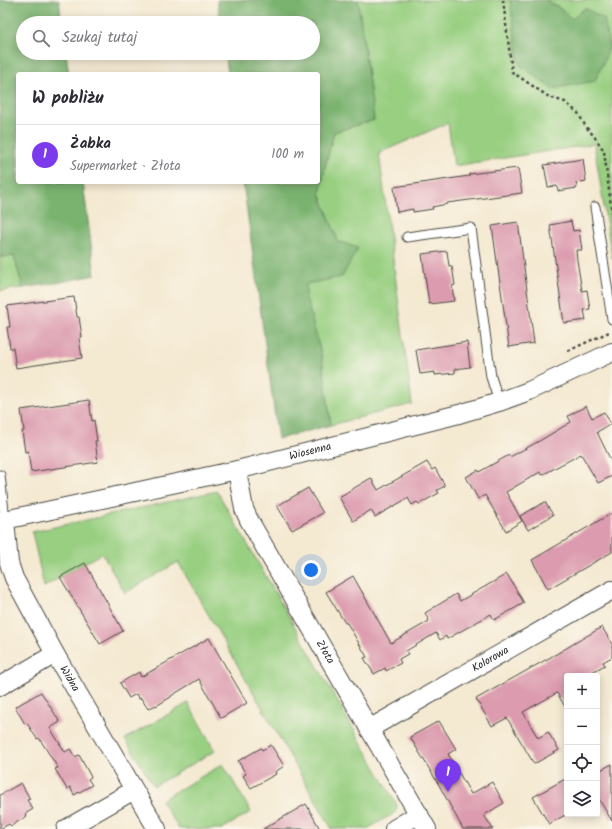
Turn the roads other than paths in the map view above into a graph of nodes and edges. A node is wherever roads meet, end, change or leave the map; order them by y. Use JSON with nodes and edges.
{"nodes":[{"id":1,"x":595,"y":207,"type":"dead end"},
{"id":2,"x":407,"y":237,"type":"dead end"},
{"id":3,"x":612,"y":319,"type":"edge"},
{"id":4,"x":612,"y":352,"type":"edge"},
{"id":5,"x":499,"y":402,"type":"junction"},
{"id":6,"x":237,"y":470,"type":"junction"},
{"id":7,"x":0,"y":475,"type":"edge"},
{"id":8,"x":3,"y":521,"type":"edge"},
{"id":9,"x":612,"y":590,"type":"edge"},
{"id":10,"x":55,"y":654,"type":"junction"},
{"id":11,"x":0,"y":686,"type":"edge"},
{"id":12,"x":369,"y":729,"type":"junction"},
{"id":13,"x":134,"y":790,"type":"junction"},
{"id":14,"x":423,"y":822,"type":"edge"},
{"id":15,"x":66,"y":829,"type":"edge"},
{"id":16,"x":157,"y":829,"type":"edge"},
{"id":17,"x":394,"y":829,"type":"edge"}],
"edges":[{"from":1,"to":3,"type":"lane"},
{"from":2,"to":5,"type":"lane"},
{"from":4,"to":5,"type":"street","name":"Wiosenna"},
{"from":5,"to":6,"type":"street","name":"Wiosenna"},
{"from":6,"to":8,"type":"street","name":"Wiosenna"},
{"from":6,"to":12,"type":"street","name":"Złota"},
{"from":7,"to":8,"type":"lane"},
{"from":8,"to":10,"type":"street","name":"Widna"},
{"from":9,"to":12,"type":"street","name":"Kolorowa"},
{"from":10,"to":11,"type":"street"},
{"from":10,"to":13,"type":"street","name":"Widna"},
{"from":12,"to":14,"type":"street","name":"Złota"},
{"from":13,"to":15,"type":"street"},
{"from":13,"to":16,"type":"street","name":"Widna"},
{"from":14,"to":17,"type":"street"}]}
